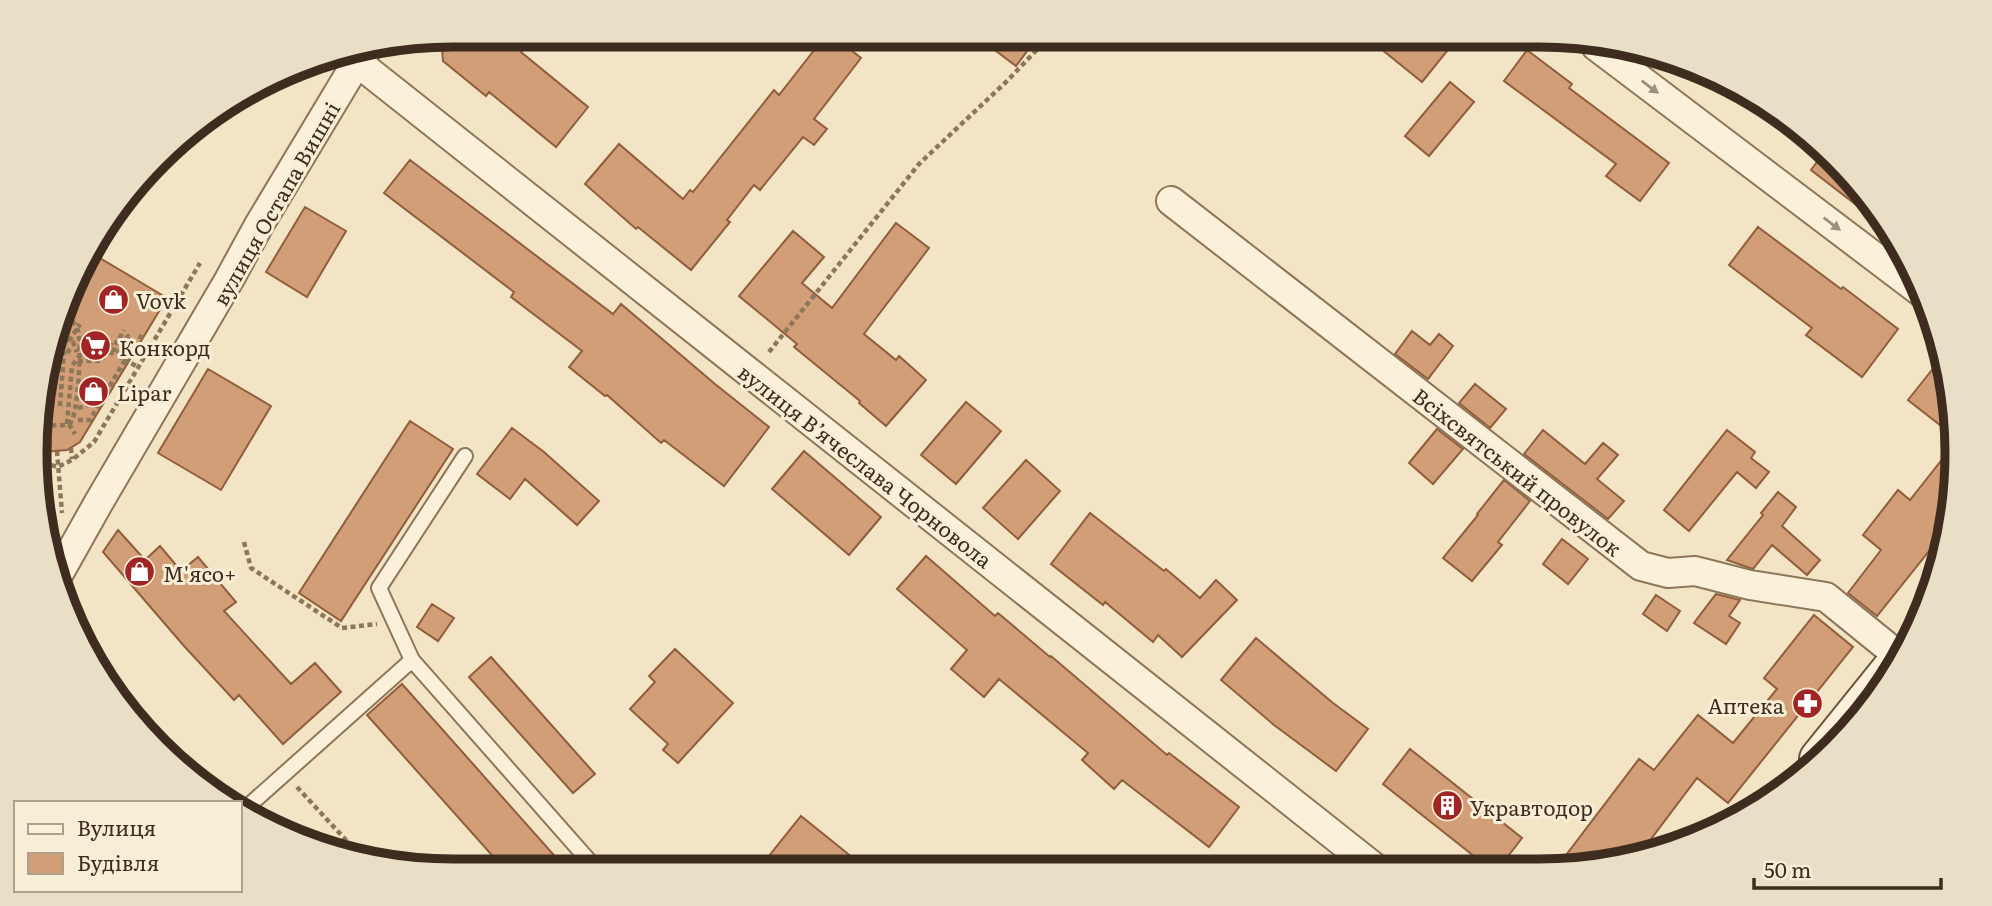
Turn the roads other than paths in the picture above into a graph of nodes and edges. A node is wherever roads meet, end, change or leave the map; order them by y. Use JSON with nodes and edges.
{"nodes":[{"id":1,"x":1605,"y":53,"type":"edge"},
{"id":2,"x":364,"y":57,"type":"edge"},
{"id":3,"x":361,"y":58,"type":"edge"},
{"id":4,"x":1171,"y":201,"type":"dead end"},
{"id":5,"x":1906,"y":280,"type":"edge"},
{"id":6,"x":465,"y":456,"type":"dead end"},
{"id":7,"x":63,"y":565,"type":"edge"},
{"id":8,"x":1893,"y":651,"type":"edge"},
{"id":9,"x":412,"y":660,"type":"junction"},
{"id":10,"x":250,"y":804,"type":"edge"},
{"id":11,"x":588,"y":859,"type":"edge"},
{"id":12,"x":1365,"y":859,"type":"edge"}],
"edges":[{"from":1,"to":5,"type":"street","one_way":true},
{"from":2,"to":12,"type":"street","name":"вулиця Вʼячеслава Чорновола"},
{"from":3,"to":7,"type":"street","name":"вулиця Остапа Вишні"},
{"from":4,"to":8,"type":"street","name":"Всіхсвятський провулок"},
{"from":6,"to":9,"type":"lane"},
{"from":9,"to":10,"type":"lane"},
{"from":9,"to":11,"type":"lane"}]}
